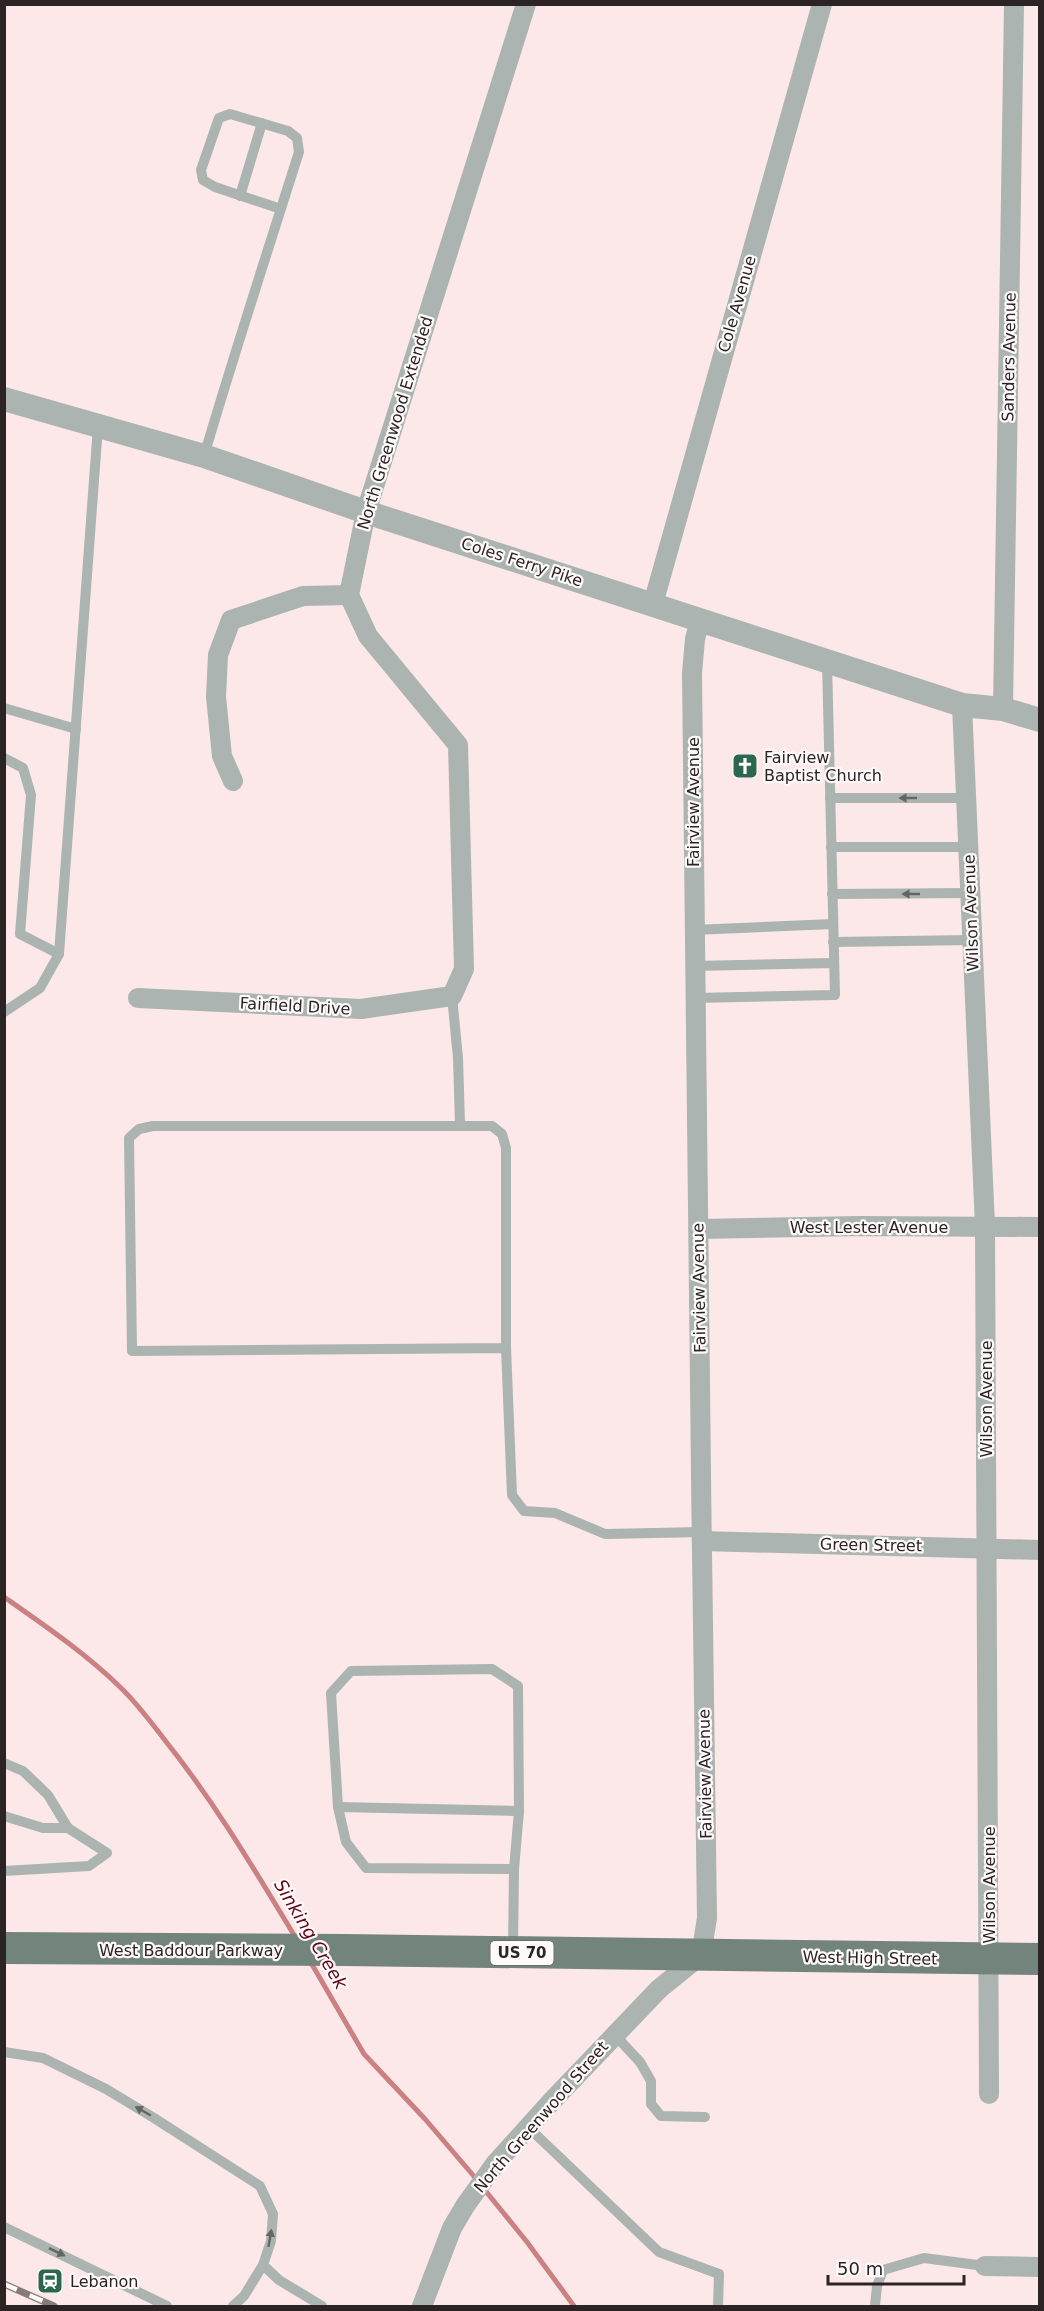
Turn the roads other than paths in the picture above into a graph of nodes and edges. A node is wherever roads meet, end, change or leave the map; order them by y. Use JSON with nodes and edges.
{"nodes":[{"id":1,"x":526,"y":4,"type":"edge"},
{"id":2,"x":822,"y":4,"type":"edge"},
{"id":3,"x":1014,"y":4,"type":"edge"},
{"id":4,"x":262,"y":123,"type":"junction"},
{"id":5,"x":240,"y":195,"type":"junction"},
{"id":6,"x":281,"y":209,"type":"junction"},
{"id":7,"x":4,"y":399,"type":"edge"},
{"id":8,"x":98,"y":426,"type":"junction"},
{"id":9,"x":204,"y":456,"type":"junction"},
{"id":10,"x":366,"y":512,"type":"junction"},
{"id":11,"x":350,"y":595,"type":"junction"},
{"id":12,"x":653,"y":604,"type":"junction"},
{"id":13,"x":700,"y":620,"type":"junction"},
{"id":14,"x":826,"y":660,"type":"junction"},
{"id":15,"x":962,"y":705,"type":"junction"},
{"id":16,"x":4,"y":708,"type":"edge"},
{"id":17,"x":1004,"y":709,"type":"junction"},
{"id":18,"x":1040,"y":720,"type":"edge"},
{"id":19,"x":76,"y":729,"type":"junction"},
{"id":20,"x":4,"y":758,"type":"edge"},
{"id":21,"x":233,"y":781,"type":"dead end"},
{"id":22,"x":830,"y":798,"type":"junction"},
{"id":23,"x":966,"y":798,"type":"junction"},
{"id":24,"x":831,"y":847,"type":"junction"},
{"id":25,"x":968,"y":847,"type":"junction"},
{"id":26,"x":832,"y":894,"type":"junction"},
{"id":27,"x":970,"y":894,"type":"junction"},
{"id":28,"x":833,"y":924,"type":"junction"},
{"id":29,"x":693,"y":930,"type":"junction"},
{"id":30,"x":972,"y":940,"type":"junction"},
{"id":31,"x":833,"y":942,"type":"junction"},
{"id":32,"x":59,"y":954,"type":"junction"},
{"id":33,"x":834,"y":963,"type":"junction"},
{"id":34,"x":693,"y":966,"type":"junction"},
{"id":35,"x":452,"y":996,"type":"junction"},
{"id":36,"x":138,"y":998,"type":"dead end"},
{"id":37,"x":693,"y":998,"type":"junction"},
{"id":38,"x":4,"y":1012,"type":"edge"},
{"id":39,"x":460,"y":1124,"type":"junction"},
{"id":40,"x":984,"y":1227,"type":"junction"},
{"id":41,"x":1040,"y":1227,"type":"edge"},
{"id":42,"x":699,"y":1229,"type":"junction"},
{"id":43,"x":507,"y":1348,"type":"junction"},
{"id":44,"x":702,"y":1537,"type":"junction"},
{"id":45,"x":987,"y":1549,"type":"junction"},
{"id":46,"x":1040,"y":1550,"type":"edge"},
{"id":47,"x":4,"y":1763,"type":"edge"},
{"id":48,"x":338,"y":1808,"type":"junction"},
{"id":49,"x":519,"y":1811,"type":"junction"},
{"id":50,"x":4,"y":1816,"type":"edge"},
{"id":51,"x":68,"y":1828,"type":"junction"},
{"id":52,"x":514,"y":1869,"type":"junction"},
{"id":53,"x":4,"y":1871,"type":"edge"},
{"id":54,"x":4,"y":1948,"type":"edge"},
{"id":55,"x":513,"y":1953,"type":"junction"},
{"id":56,"x":701,"y":1955,"type":"junction"},
{"id":57,"x":989,"y":1959,"type":"junction"},
{"id":58,"x":1040,"y":1959,"type":"edge"},
{"id":59,"x":614,"y":2034,"type":"junction"},
{"id":60,"x":4,"y":2052,"type":"edge"},
{"id":61,"x":989,"y":2094,"type":"dead end"},
{"id":62,"x":705,"y":2117,"type":"dead end"},
{"id":63,"x":528,"y":2127,"type":"junction"},
{"id":64,"x":4,"y":2226,"type":"edge"},
{"id":65,"x":263,"y":2265,"type":"junction"},
{"id":66,"x":985,"y":2266,"type":"joint"},
{"id":67,"x":1040,"y":2267,"type":"edge"},
{"id":68,"x":166,"y":2307,"type":"edge"},
{"id":69,"x":233,"y":2307,"type":"edge"},
{"id":70,"x":322,"y":2307,"type":"edge"},
{"id":71,"x":422,"y":2307,"type":"edge"},
{"id":72,"x":718,"y":2307,"type":"edge"},
{"id":73,"x":875,"y":2307,"type":"edge"}],
"edges":[{"from":1,"to":10,"type":"street","name":"North Greenwood Extended"},
{"from":2,"to":12,"type":"street","name":"Cole Avenue"},
{"from":3,"to":17,"type":"street","name":"Sanders Avenue"},
{"from":4,"to":5,"type":"lane"},
{"from":4,"to":5,"type":"lane"},
{"from":4,"to":6,"type":"lane"},
{"from":5,"to":6,"type":"lane"},
{"from":6,"to":9,"type":"lane"},
{"from":7,"to":8,"type":"street","name":"Coles Ferry Pike"},
{"from":8,"to":9,"type":"street","name":"Coles Ferry Pike"},
{"from":8,"to":19,"type":"lane"},
{"from":9,"to":10,"type":"street","name":"Coles Ferry Pike"},
{"from":10,"to":11,"type":"street","name":"North Greenwood Extended"},
{"from":10,"to":12,"type":"street","name":"Coles Ferry Pike"},
{"from":11,"to":21,"type":"street"},
{"from":11,"to":35,"type":"street"},
{"from":12,"to":13,"type":"street","name":"Coles Ferry Pike"},
{"from":13,"to":14,"type":"street","name":"Coles Ferry Pike"},
{"from":13,"to":29,"type":"street","name":"Fairview Avenue"},
{"from":14,"to":15,"type":"street","name":"Coles Ferry Pike"},
{"from":14,"to":22,"type":"lane"},
{"from":15,"to":17,"type":"street","name":"Coles Ferry Pike"},
{"from":15,"to":23,"type":"street","name":"Wilson Avenue"},
{"from":16,"to":19,"type":"lane"},
{"from":17,"to":18,"type":"street","name":"Coles Ferry Pike"},
{"from":19,"to":32,"type":"lane"},
{"from":20,"to":32,"type":"lane"},
{"from":23,"to":22,"type":"lane","one_way":true},
{"from":22,"to":24,"type":"lane"},
{"from":23,"to":25,"type":"street","name":"Wilson Avenue"},
{"from":24,"to":25,"type":"lane"},
{"from":24,"to":26,"type":"lane"},
{"from":25,"to":27,"type":"street","name":"Wilson Avenue"},
{"from":27,"to":26,"type":"lane","one_way":true},
{"from":26,"to":28,"type":"lane"},
{"from":27,"to":30,"type":"street","name":"Wilson Avenue"},
{"from":28,"to":29,"type":"lane"},
{"from":28,"to":31,"type":"lane"},
{"from":29,"to":34,"type":"street","name":"Fairview Avenue"},
{"from":30,"to":31,"type":"lane"},
{"from":30,"to":40,"type":"street","name":"Wilson Avenue"},
{"from":31,"to":33,"type":"lane"},
{"from":32,"to":38,"type":"lane"},
{"from":33,"to":34,"type":"lane"},
{"from":33,"to":37,"type":"lane"},
{"from":34,"to":37,"type":"street","name":"Fairview Avenue"},
{"from":35,"to":36,"type":"street","name":"Fairfield Drive"},
{"from":35,"to":39,"type":"lane"},
{"from":37,"to":42,"type":"street","name":"Fairview Avenue"},
{"from":39,"to":43,"type":"lane"},
{"from":39,"to":43,"type":"lane"},
{"from":40,"to":41,"type":"street","name":"West Lester Avenue"},
{"from":40,"to":42,"type":"street","name":"West Lester Avenue"},
{"from":40,"to":45,"type":"street","name":"Wilson Avenue"},
{"from":42,"to":44,"type":"street","name":"Fairview Avenue"},
{"from":43,"to":44,"type":"lane"},
{"from":44,"to":45,"type":"street","name":"Green Street"},
{"from":44,"to":56,"type":"street","name":"Fairview Avenue"},
{"from":45,"to":46,"type":"street","name":"Green Street"},
{"from":45,"to":57,"type":"street","name":"Wilson Avenue"},
{"from":47,"to":51,"type":"lane"},
{"from":48,"to":49,"type":"lane"},
{"from":48,"to":49,"type":"lane"},
{"from":48,"to":52,"type":"lane"},
{"from":49,"to":52,"type":"lane"},
{"from":50,"to":51,"type":"lane"},
{"from":51,"to":53,"type":"lane"},
{"from":52,"to":55,"type":"lane"},
{"from":54,"to":55,"type":"main road","name":"West Baddour Parkway","number":"US 70"},
{"from":55,"to":56,"type":"main road","name":"West Baddour Parkway","number":"US 70"},
{"from":56,"to":57,"type":"main road","name":"West High Street","number":"US 70"},
{"from":56,"to":59,"type":"street","name":"North Greenwood Street"},
{"from":57,"to":58,"type":"main road","name":"West High Street","number":"US 70"},
{"from":57,"to":61,"type":"street","name":"Wilson Avenue"},
{"from":59,"to":62,"type":"lane"},
{"from":59,"to":63,"type":"street","name":"North Greenwood Street"},
{"from":65,"to":60,"type":"lane","one_way":true},
{"from":63,"to":71,"type":"street","name":"North Greenwood Street"},
{"from":63,"to":72,"type":"lane"},
{"from":64,"to":68,"type":"lane","one_way":true},
{"from":65,"to":69,"type":"lane"},
{"from":65,"to":70,"type":"lane"},
{"from":66,"to":67,"type":"street"},
{"from":66,"to":73,"type":"lane"}]}
